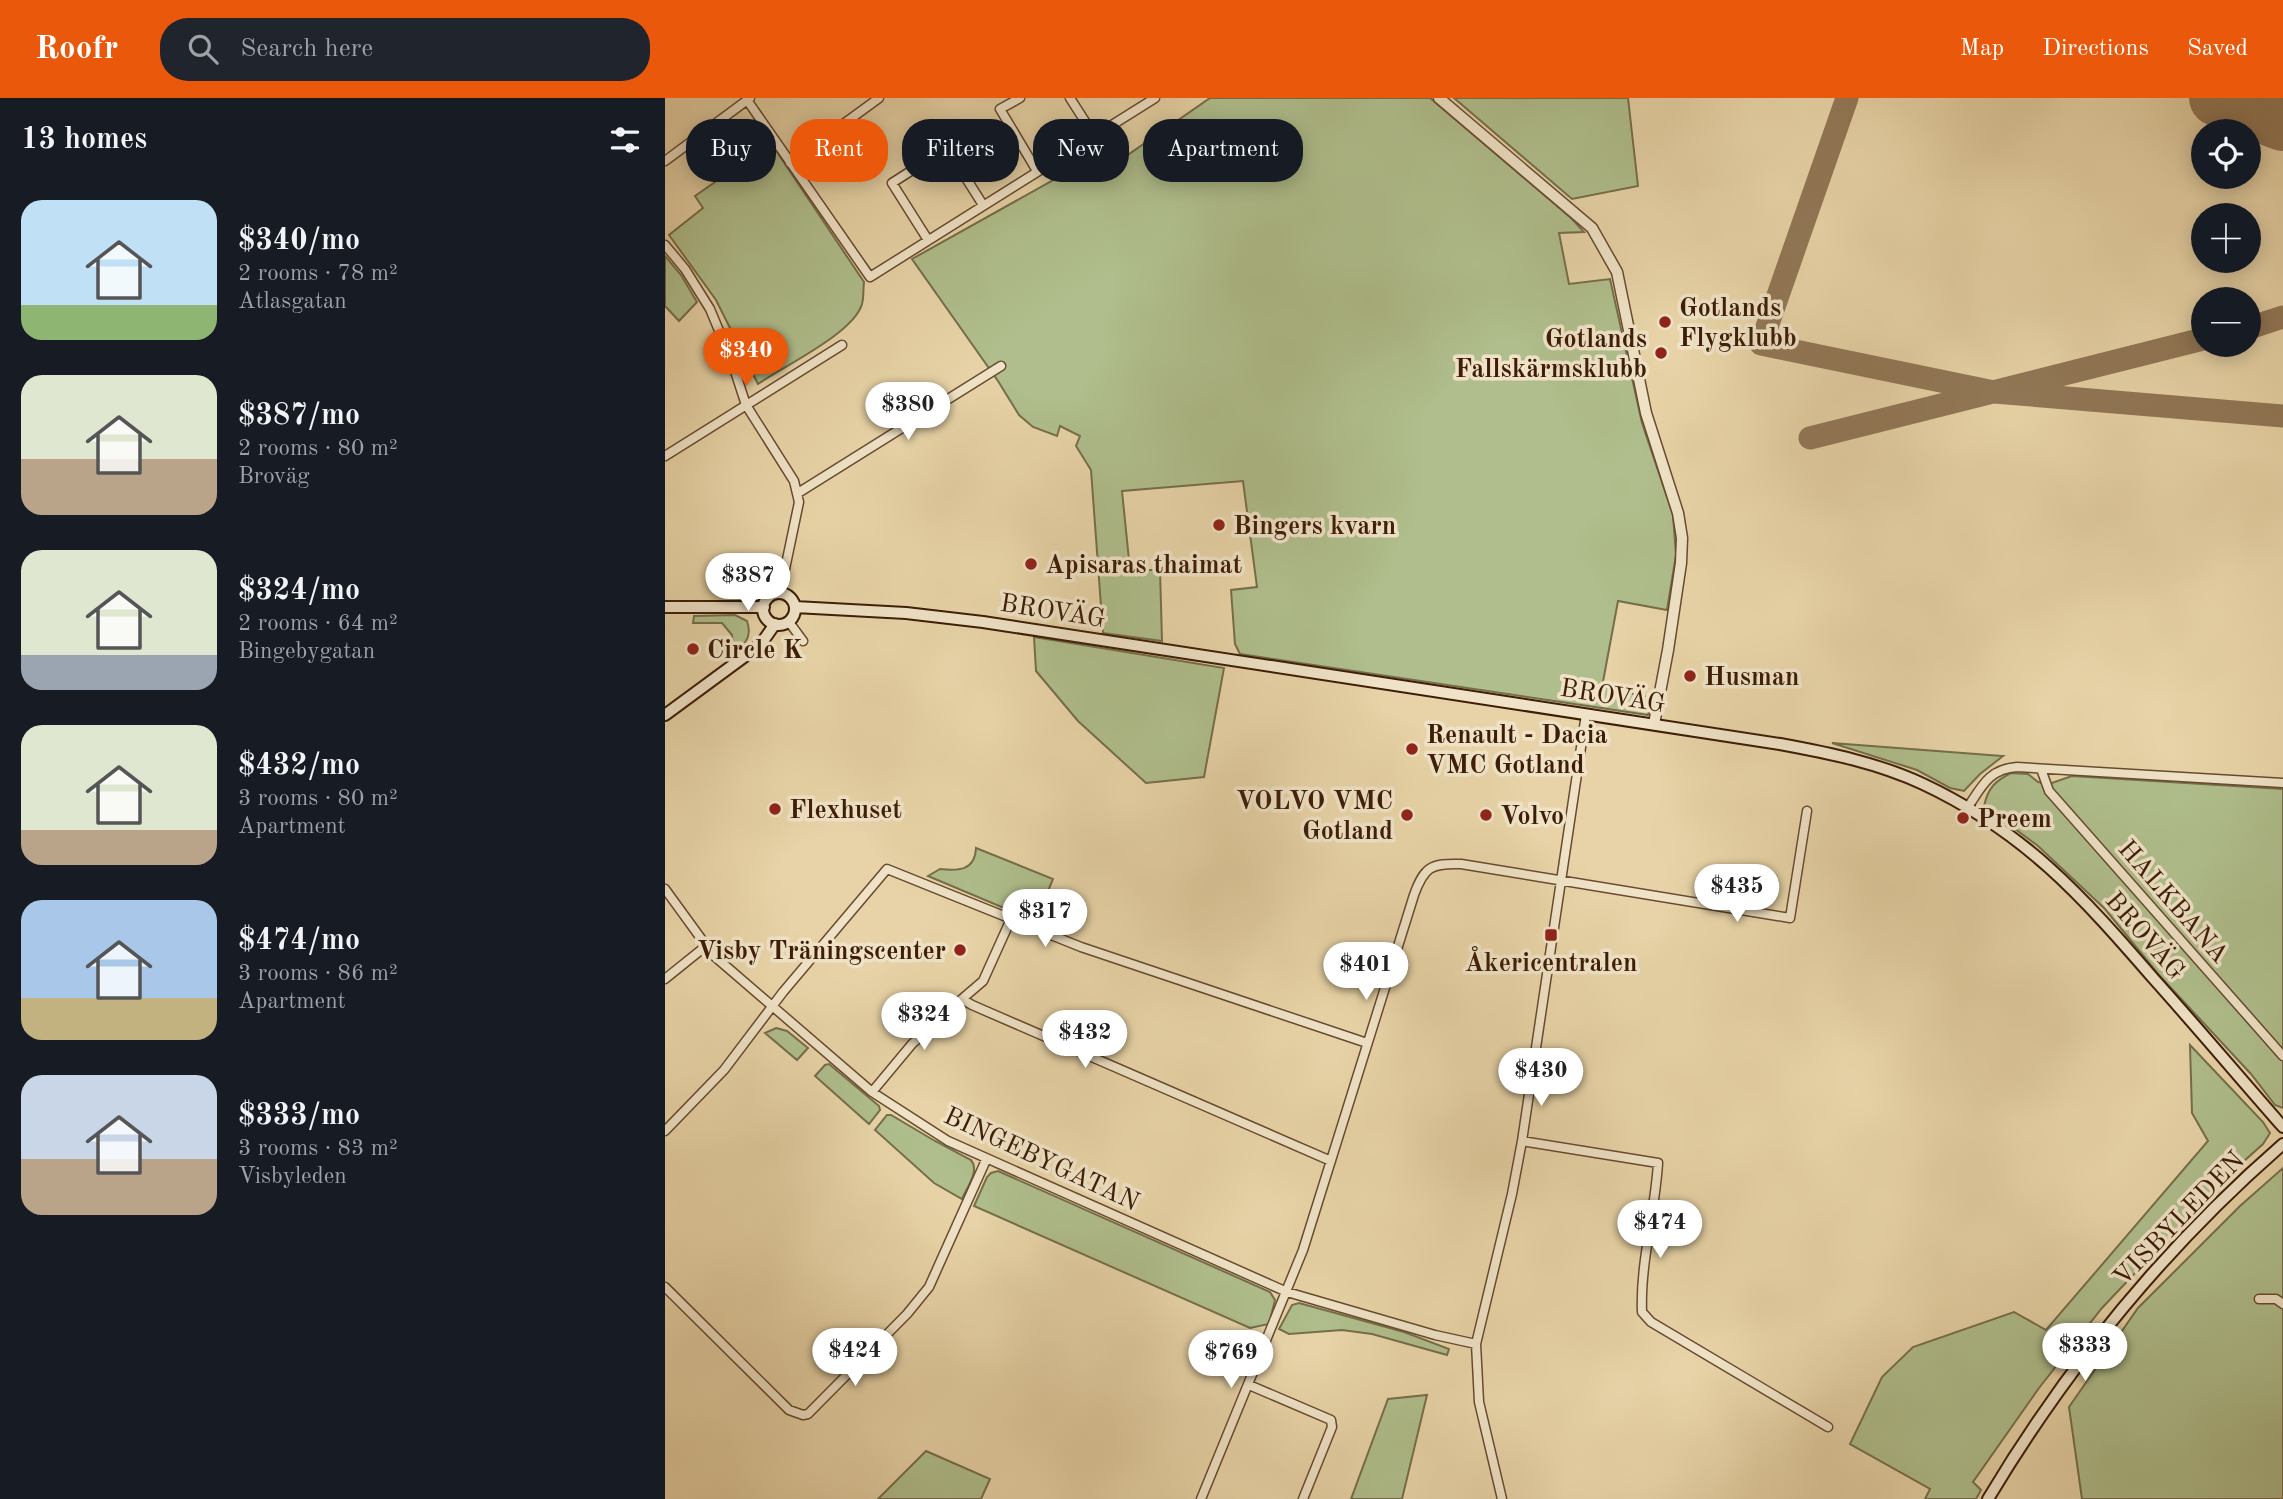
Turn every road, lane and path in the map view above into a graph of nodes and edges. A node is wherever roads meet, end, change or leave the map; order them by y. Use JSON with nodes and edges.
{"nodes":[{"id":1,"x":880,"y":98,"type":"edge"},
{"id":2,"x":1020,"y":98,"type":"edge"},
{"id":3,"x":1070,"y":98,"type":"edge"},
{"id":4,"x":1155,"y":98,"type":"edge"},
{"id":5,"x":1439,"y":98,"type":"edge"},
{"id":6,"x":748,"y":99,"type":"edge"},
{"id":7,"x":851,"y":119,"type":"edge"},
{"id":8,"x":1083,"y":119,"type":"edge"},
{"id":9,"x":1123,"y":119,"type":"edge"},
{"id":10,"x":665,"y":161,"type":"edge"},
{"id":11,"x":790,"y":163,"type":"edge"},
{"id":12,"x":1033,"y":164,"type":"edge"},
{"id":13,"x":1033,"y":174,"type":"edge"},
{"id":14,"x":803,"y":182,"type":"edge"},
{"id":15,"x":983,"y":205,"type":"junction"},
{"id":16,"x":928,"y":240,"type":"junction"},
{"id":17,"x":665,"y":245,"type":"edge"},
{"id":18,"x":842,"y":345,"type":"dead end"},
{"id":19,"x":1001,"y":366,"type":"dead end"},
{"id":20,"x":746,"y":405,"type":"junction"},
{"id":21,"x":665,"y":456,"type":"edge"},
{"id":22,"x":798,"y":493,"type":"junction"},
{"id":23,"x":780,"y":593,"type":"junction"},
{"id":24,"x":665,"y":607,"type":"edge"},
{"id":25,"x":764,"y":607,"type":"junction"},
{"id":26,"x":795,"y":607,"type":"junction"},
{"id":27,"x":789,"y":622,"type":"junction"},
{"id":28,"x":775,"y":624,"type":"junction"},
{"id":29,"x":803,"y":641,"type":"dead end"},
{"id":30,"x":1586,"y":714,"type":"junction"},
{"id":31,"x":665,"y":715,"type":"edge"},
{"id":32,"x":1654,"y":724,"type":"junction"},
{"id":33,"x":2041,"y":769,"type":"junction"},
{"id":34,"x":2283,"y":783,"type":"edge"},
{"id":35,"x":1968,"y":807,"type":"junction"},
{"id":36,"x":1807,"y":811,"type":"dead end"},
{"id":37,"x":1559,"y":879,"type":"junction"},
{"id":38,"x":665,"y":889,"type":"edge"},
{"id":39,"x":1011,"y":919,"type":"junction"},
{"id":40,"x":706,"y":946,"type":"junction"},
{"id":41,"x":665,"y":979,"type":"edge"},
{"id":42,"x":962,"y":999,"type":"junction"},
{"id":43,"x":772,"y":1007,"type":"junction"},
{"id":44,"x":1367,"y":1043,"type":"junction"},
{"id":45,"x":2283,"y":1056,"type":"edge"},
{"id":46,"x":872,"y":1092,"type":"junction"},
{"id":47,"x":2283,"y":1127,"type":"edge"},
{"id":48,"x":665,"y":1130,"type":"edge"},
{"id":49,"x":1522,"y":1141,"type":"junction"},
{"id":50,"x":2283,"y":1144,"type":"edge"},
{"id":51,"x":986,"y":1160,"type":"junction"},
{"id":52,"x":1331,"y":1161,"type":"junction"},
{"id":53,"x":665,"y":1287,"type":"edge"},
{"id":54,"x":1287,"y":1292,"type":"junction"},
{"id":55,"x":2259,"y":1299,"type":"dead end"},
{"id":56,"x":2283,"y":1304,"type":"edge"},
{"id":57,"x":1476,"y":1344,"type":"junction"},
{"id":58,"x":1249,"y":1385,"type":"junction"},
{"id":59,"x":1828,"y":1427,"type":"dead end"},
{"id":60,"x":1201,"y":1499,"type":"edge"},
{"id":61,"x":1303,"y":1499,"type":"edge"},
{"id":62,"x":1502,"y":1499,"type":"edge"},
{"id":63,"x":1988,"y":1499,"type":"edge"}],
"edges":[{"from":1,"to":7,"type":"street"},
{"from":2,"to":12,"type":"street"},
{"from":3,"to":8,"type":"street"},
{"from":4,"to":9,"type":"street"},
{"from":5,"to":32,"type":"street"},
{"from":6,"to":10,"type":"street"},
{"from":6,"to":11,"type":"street"},
{"from":13,"to":15,"type":"street"},
{"from":14,"to":16,"type":"street"},
{"from":15,"to":16,"type":"street"},
{"from":15,"to":16,"type":"street"},
{"from":17,"to":20,"type":"street"},
{"from":18,"to":20,"type":"street"},
{"from":19,"to":22,"type":"street"},
{"from":20,"to":21,"type":"street"},
{"from":20,"to":22,"type":"street"},
{"from":22,"to":23,"type":"street"},
{"from":23,"to":25,"type":"main road"},
{"from":23,"to":26,"type":"main road"},
{"from":24,"to":25,"type":"main road"},
{"from":25,"to":28,"type":"main road"},
{"from":26,"to":27,"type":"main road"},
{"from":26,"to":30,"type":"main road","name":"BROVÄG"},
{"from":27,"to":28,"type":"main road"},
{"from":27,"to":29,"type":"street"},
{"from":28,"to":31,"type":"main road"},
{"from":30,"to":32,"type":"main road","name":"BROVÄG"},
{"from":30,"to":37,"type":"street"},
{"from":32,"to":35,"type":"main road","name":"BROVÄG"},
{"from":33,"to":34,"type":"street"},
{"from":33,"to":35,"type":"street"},
{"from":33,"to":45,"type":"street","name":"HALKBANA"},
{"from":35,"to":47,"type":"main road","name":"BROVÄG"},
{"from":36,"to":37,"type":"street"},
{"from":37,"to":44,"type":"street"},
{"from":37,"to":49,"type":"street"},
{"from":38,"to":40,"type":"street","name":"BINGEBYGATAN"},
{"from":39,"to":42,"type":"street"},
{"from":39,"to":43,"type":"street"},
{"from":39,"to":44,"type":"street"},
{"from":40,"to":41,"type":"street"},
{"from":40,"to":43,"type":"street","name":"BINGEBYGATAN"},
{"from":42,"to":46,"type":"street"},
{"from":42,"to":52,"type":"street"},
{"from":43,"to":46,"type":"street","name":"BINGEBYGATAN"},
{"from":43,"to":48,"type":"street"},
{"from":44,"to":52,"type":"street"},
{"from":46,"to":51,"type":"street","name":"BINGEBYGATAN"},
{"from":49,"to":57,"type":"street"},
{"from":49,"to":59,"type":"street"},
{"from":50,"to":63,"type":"main road","name":"VISBYLEDEN"},
{"from":51,"to":53,"type":"street"},
{"from":51,"to":54,"type":"street","name":"BINGEBYGATAN"},
{"from":52,"to":54,"type":"street"},
{"from":54,"to":57,"type":"street","name":"BINGEBYGATAN"},
{"from":54,"to":58,"type":"street"},
{"from":55,"to":56,"type":"street"},
{"from":57,"to":62,"type":"street"},
{"from":58,"to":60,"type":"street"},
{"from":58,"to":61,"type":"street"}]}
